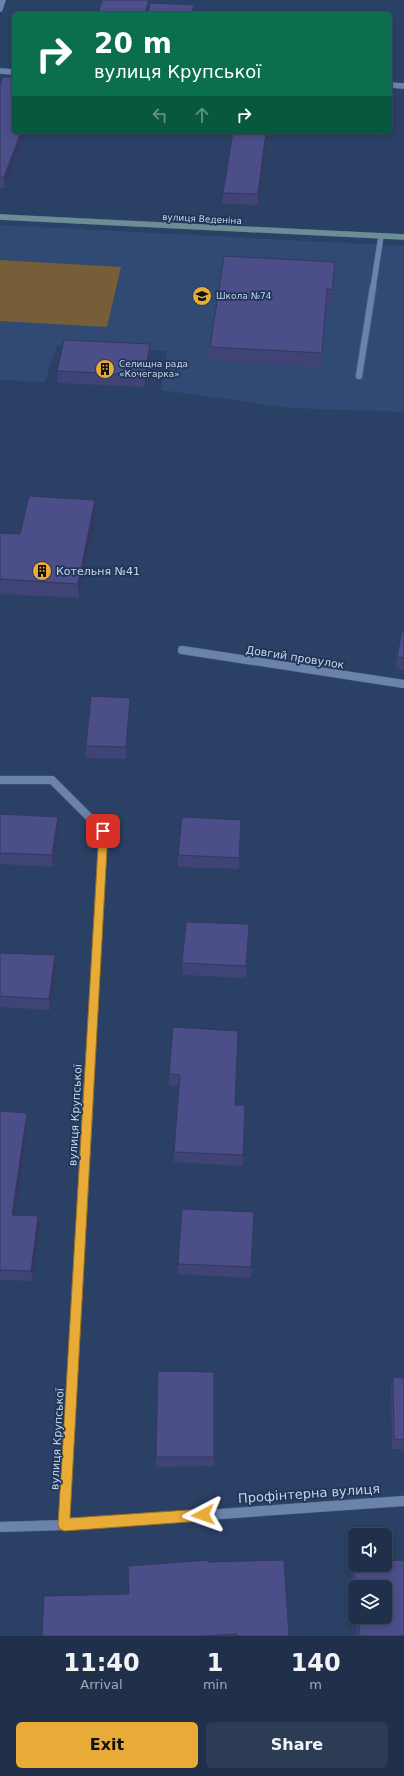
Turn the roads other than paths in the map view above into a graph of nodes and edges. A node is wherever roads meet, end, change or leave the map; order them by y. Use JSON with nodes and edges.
{"nodes":[{"id":1,"x":4,"y":0,"type":"edge"},
{"id":2,"x":0,"y":9,"type":"edge"},
{"id":3,"x":0,"y":71,"type":"edge"},
{"id":4,"x":12,"y":72,"type":"edge"},
{"id":5,"x":392,"y":85,"type":"edge"},
{"id":6,"x":404,"y":86,"type":"edge"},
{"id":7,"x":0,"y":217,"type":"edge"},
{"id":8,"x":381,"y":236,"type":"junction"},
{"id":9,"x":404,"y":237,"type":"edge"},
{"id":10,"x":359,"y":376,"type":"dead end"},
{"id":11,"x":182,"y":650,"type":"dead end"},
{"id":12,"x":404,"y":684,"type":"edge"},
{"id":13,"x":0,"y":780,"type":"edge"},
{"id":14,"x":404,"y":1501,"type":"edge"},
{"id":15,"x":64,"y":1525,"type":"junction"},
{"id":16,"x":0,"y":1527,"type":"edge"}],
"edges":[{"from":1,"to":2,"type":"street"},
{"from":3,"to":4,"type":"street"},
{"from":5,"to":6,"type":"street"},
{"from":7,"to":8,"type":"street","name":"вулиця Веденіна"},
{"from":8,"to":9,"type":"street","name":"вулиця Веденіна"},
{"from":8,"to":10,"type":"street"},
{"from":11,"to":12,"type":"street","name":"Довгий провулок"},
{"from":13,"to":15,"type":"street","name":"вулиця Крупської"},
{"from":14,"to":15,"type":"street","name":"Профінтерна вулиця"},
{"from":15,"to":16,"type":"street","name":"Профінтерна вулиця"}]}
